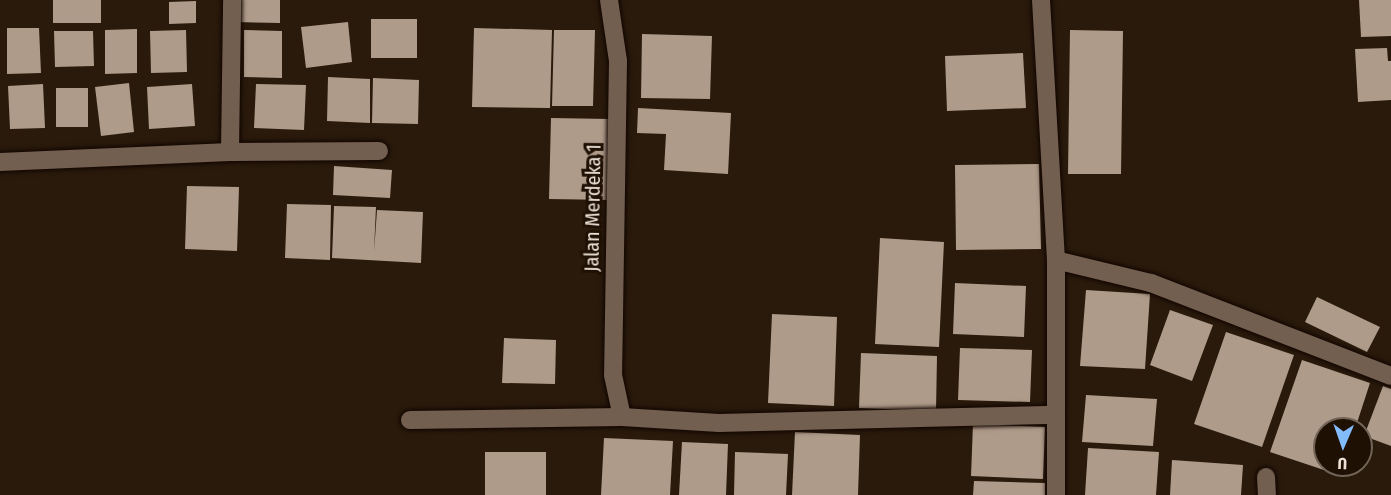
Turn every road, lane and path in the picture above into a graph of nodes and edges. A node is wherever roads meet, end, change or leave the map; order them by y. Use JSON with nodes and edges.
{"nodes":[{"id":1,"x":232,"y":0,"type":"edge"},
{"id":2,"x":609,"y":0,"type":"edge"},
{"id":3,"x":1041,"y":0,"type":"edge"},
{"id":4,"x":379,"y":151,"type":"dead end"},
{"id":5,"x":231,"y":152,"type":"junction"},
{"id":6,"x":0,"y":162,"type":"edge"},
{"id":7,"x":1056,"y":260,"type":"junction"},
{"id":8,"x":1391,"y":376,"type":"edge"},
{"id":9,"x":1056,"y":415,"type":"junction"},
{"id":10,"x":622,"y":417,"type":"junction"},
{"id":11,"x":410,"y":420,"type":"dead end"},
{"id":12,"x":1056,"y":495,"type":"edge"}],
"edges":[{"from":1,"to":5,"type":"street"},
{"from":2,"to":10,"type":"street","name":"Jalan Merdeka 1"},
{"from":3,"to":7,"type":"street"},
{"from":4,"to":5,"type":"street"},
{"from":5,"to":6,"type":"street"},
{"from":7,"to":8,"type":"street"},
{"from":7,"to":9,"type":"street"},
{"from":9,"to":10,"type":"street"},
{"from":9,"to":12,"type":"street"},
{"from":10,"to":11,"type":"street"}]}
